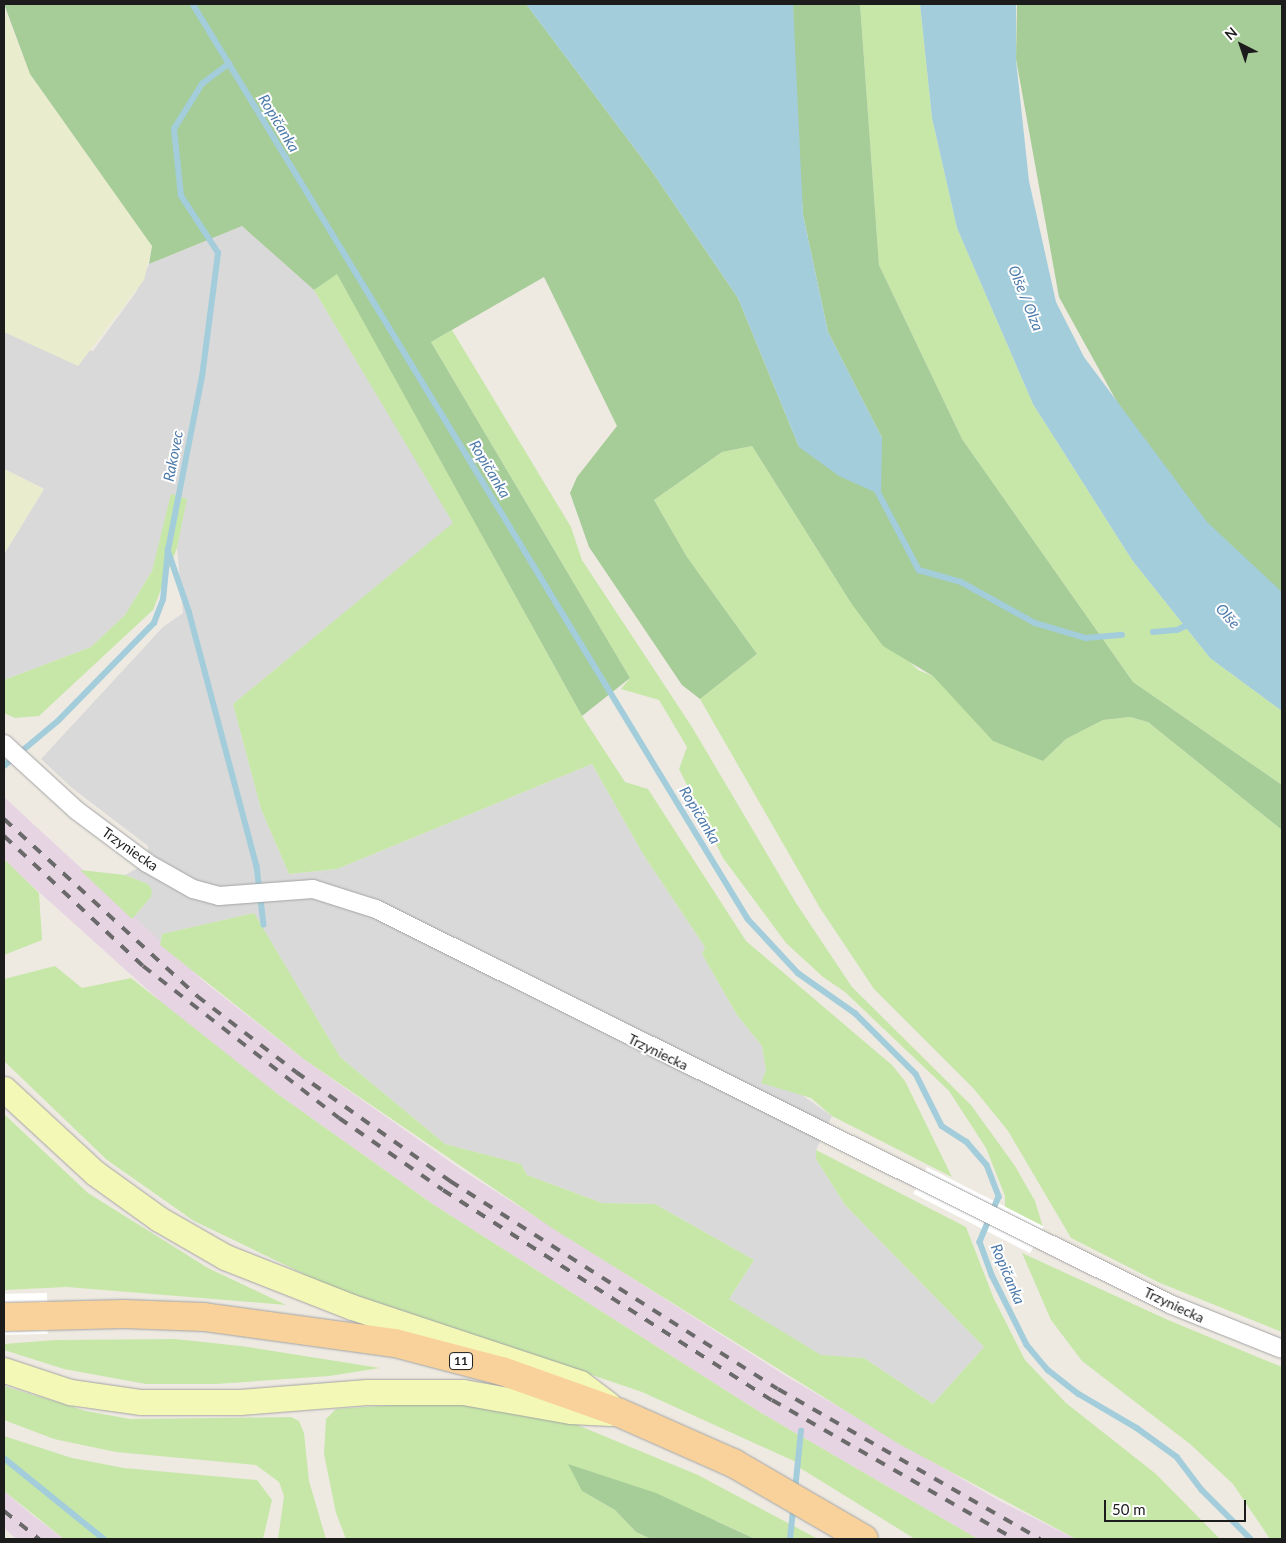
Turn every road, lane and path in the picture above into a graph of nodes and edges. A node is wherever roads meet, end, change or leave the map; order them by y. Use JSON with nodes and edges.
{"nodes":[{"id":1,"x":5,"y":745,"type":"edge"},
{"id":2,"x":4,"y":1089,"type":"edge"},
{"id":3,"x":4,"y":1317,"type":"edge"},
{"id":4,"x":1282,"y":1349,"type":"edge"},
{"id":5,"x":4,"y":1370,"type":"edge"},
{"id":6,"x":620,"y":1413,"type":"junction"},
{"id":7,"x":864,"y":1539,"type":"edge"}],
"edges":[{"from":1,"to":4,"type":"street","name":"Trzyniecka"},
{"from":2,"to":6,"type":"main road"},
{"from":3,"to":6,"type":"main road","number":"11"},
{"from":5,"to":6,"type":"main road"},
{"from":6,"to":7,"type":"main road","number":"11"}]}
